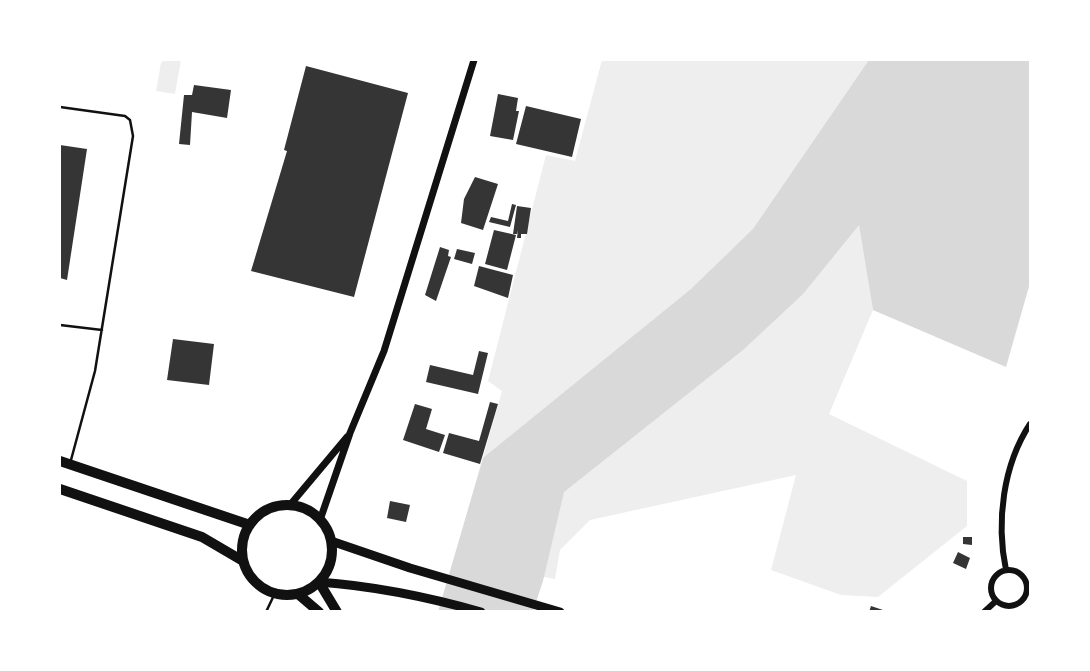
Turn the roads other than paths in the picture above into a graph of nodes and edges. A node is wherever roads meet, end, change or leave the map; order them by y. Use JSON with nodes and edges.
{"nodes":[{"id":1,"x":474,"y":60,"type":"edge"},
{"id":2,"x":60,"y":107,"type":"edge"},
{"id":3,"x":60,"y":325,"type":"edge"},
{"id":4,"x":102,"y":330,"type":"junction"},
{"id":5,"x":1031,"y":424,"type":"edge"},
{"id":6,"x":350,"y":433,"type":"junction"},
{"id":7,"x":65,"y":462,"type":"edge"},
{"id":8,"x":60,"y":489,"type":"edge"},
{"id":9,"x":290,"y":505,"type":"junction"},
{"id":10,"x":320,"y":520,"type":"junction"},
{"id":11,"x":250,"y":525,"type":"junction"},
{"id":12,"x":331,"y":541,"type":"junction"},
{"id":13,"x":243,"y":561,"type":"junction"},
{"id":14,"x":1006,"y":570,"type":"junction"},
{"id":15,"x":319,"y":582,"type":"junction"},
{"id":16,"x":1029,"y":588,"type":"edge"},
{"id":17,"x":275,"y":593,"type":"junction"},
{"id":18,"x":298,"y":594,"type":"junction"},
{"id":19,"x":996,"y":601,"type":"junction"},
{"id":20,"x":556,"y":610,"type":"edge"},
{"id":21,"x":266,"y":611,"type":"edge"},
{"id":22,"x":319,"y":611,"type":"edge"},
{"id":23,"x":337,"y":611,"type":"edge"},
{"id":24,"x":481,"y":611,"type":"edge"},
{"id":25,"x":984,"y":611,"type":"edge"}],
"edges":[{"from":1,"to":6,"type":"street"},
{"from":2,"to":4,"type":"lane"},
{"from":3,"to":4,"type":"lane"},
{"from":4,"to":7,"type":"lane"},
{"from":5,"to":14,"type":"street"},
{"from":6,"to":9,"type":"street"},
{"from":6,"to":10,"type":"street"},
{"from":7,"to":11,"type":"highway"},
{"from":8,"to":13,"type":"highway"},
{"from":9,"to":10,"type":"highway"},
{"from":9,"to":11,"type":"highway"},
{"from":10,"to":12,"type":"highway"},
{"from":11,"to":13,"type":"highway"},
{"from":12,"to":15,"type":"highway"},
{"from":12,"to":20,"type":"main road"},
{"from":13,"to":17,"type":"highway"},
{"from":14,"to":16,"type":"street"},
{"from":14,"to":19,"type":"street"},
{"from":15,"to":18,"type":"highway"},
{"from":15,"to":23,"type":"highway"},
{"from":15,"to":24,"type":"main road"},
{"from":16,"to":19,"type":"street"},
{"from":17,"to":18,"type":"highway"},
{"from":17,"to":21,"type":"lane"},
{"from":18,"to":22,"type":"highway"},
{"from":19,"to":25,"type":"street"}]}
